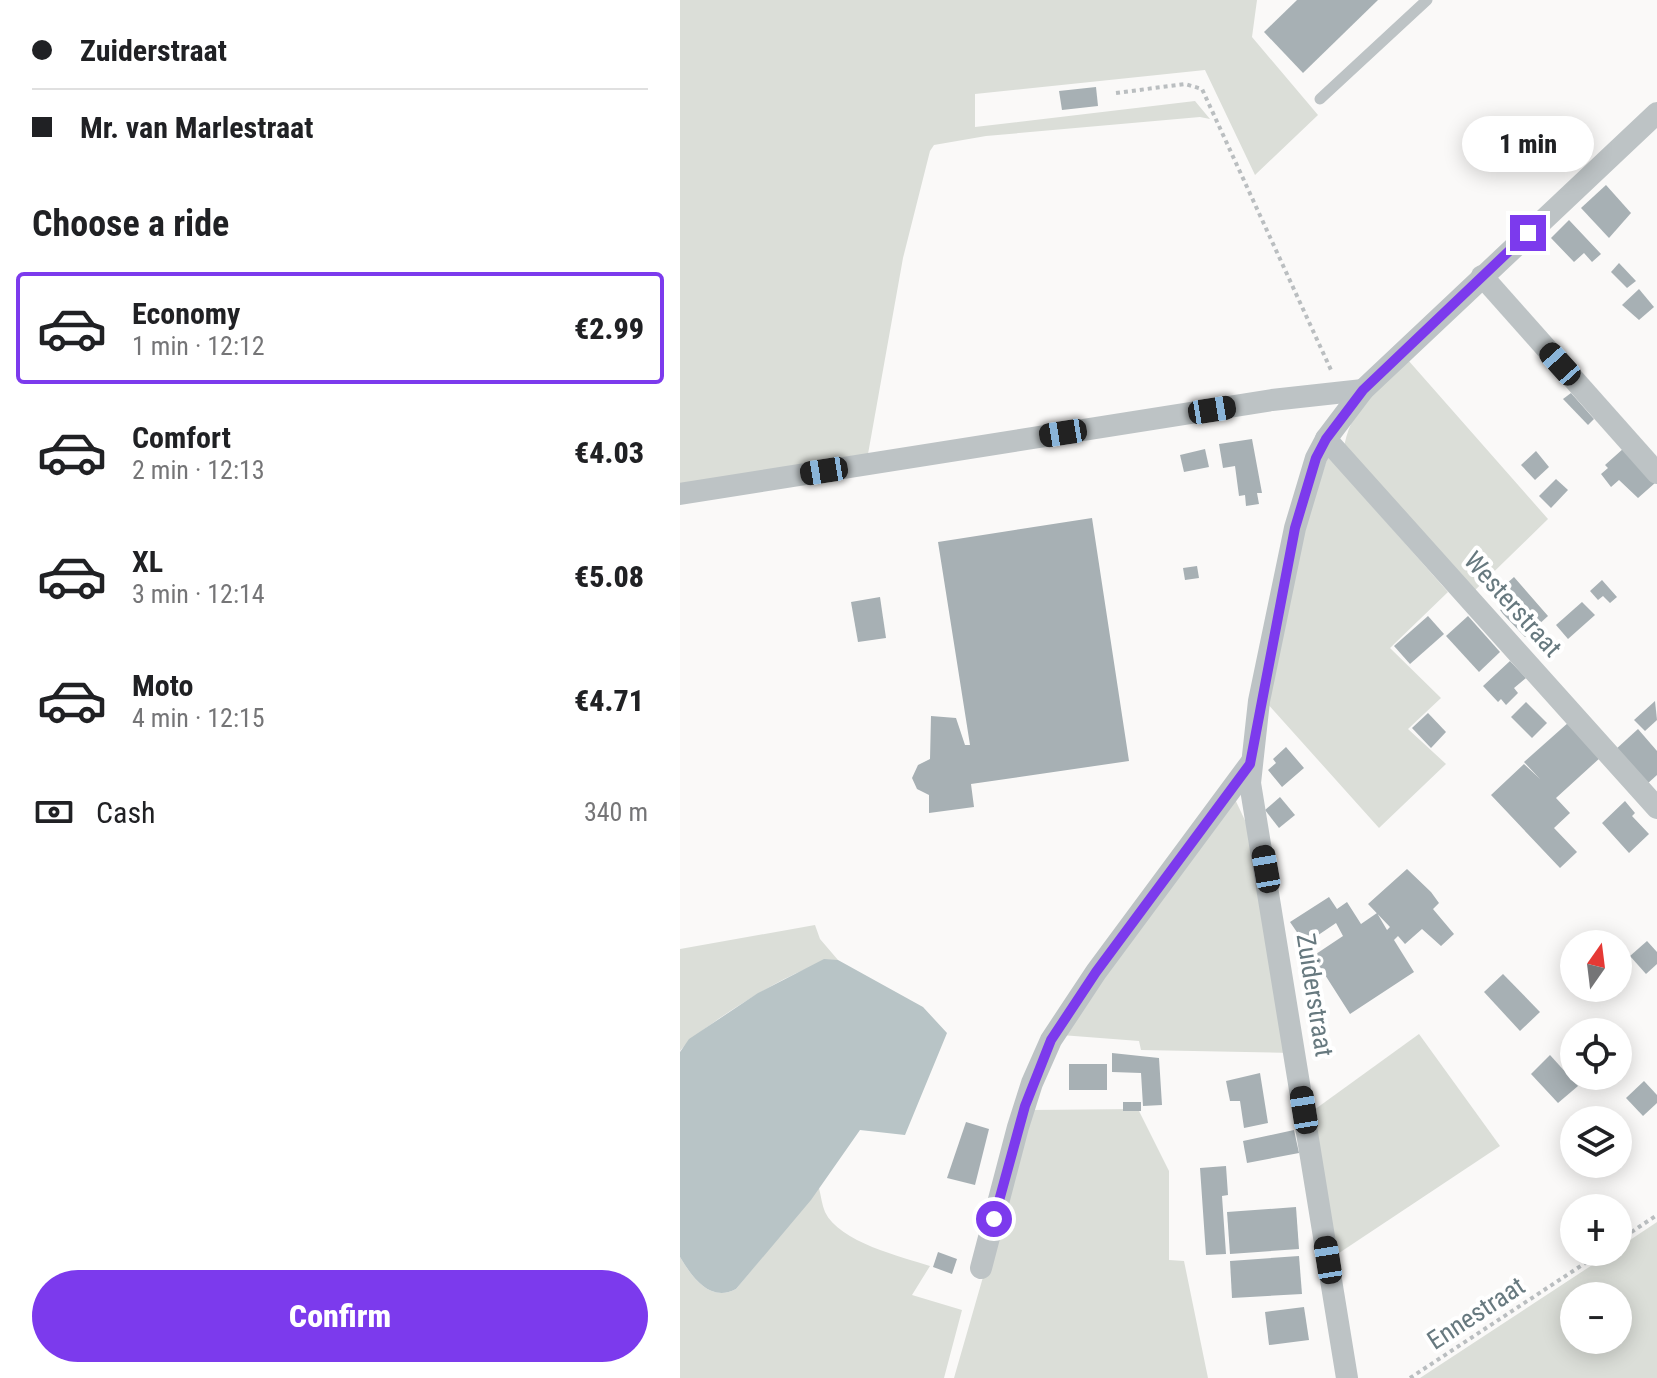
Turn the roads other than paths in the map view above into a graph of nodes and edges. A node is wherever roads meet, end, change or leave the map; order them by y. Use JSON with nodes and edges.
{"nodes":[{"id":1,"x":1427,"y":0,"type":"edge"},
{"id":2,"x":1320,"y":99,"type":"dead end"},
{"id":3,"x":1652,"y":127,"type":"edge"},
{"id":4,"x":1482,"y":276,"type":"junction"},
{"id":5,"x":1363,"y":390,"type":"junction"},
{"id":6,"x":1326,"y":439,"type":"junction"},
{"id":7,"x":1657,"y":473,"type":"edge"},
{"id":8,"x":680,"y":494,"type":"edge"},
{"id":9,"x":1250,"y":764,"type":"junction"},
{"id":10,"x":1657,"y":808,"type":"edge"},
{"id":11,"x":981,"y":1268,"type":"dead end"},
{"id":12,"x":1347,"y":1378,"type":"edge"}],
"edges":[{"from":1,"to":2,"type":"lane"},
{"from":3,"to":4,"type":"street","name":"Zuiderstraat"},
{"from":4,"to":5,"type":"street","name":"Zuiderstraat"},
{"from":4,"to":7,"type":"street"},
{"from":5,"to":6,"type":"street","name":"Zuiderstraat"},
{"from":5,"to":8,"type":"street"},
{"from":6,"to":9,"type":"street","name":"Zuiderstraat"},
{"from":6,"to":10,"type":"street","name":"Westerstraat"},
{"from":9,"to":11,"type":"street","name":"Zuiderstraat"},
{"from":9,"to":12,"type":"street","name":"Zuiderstraat"}]}
